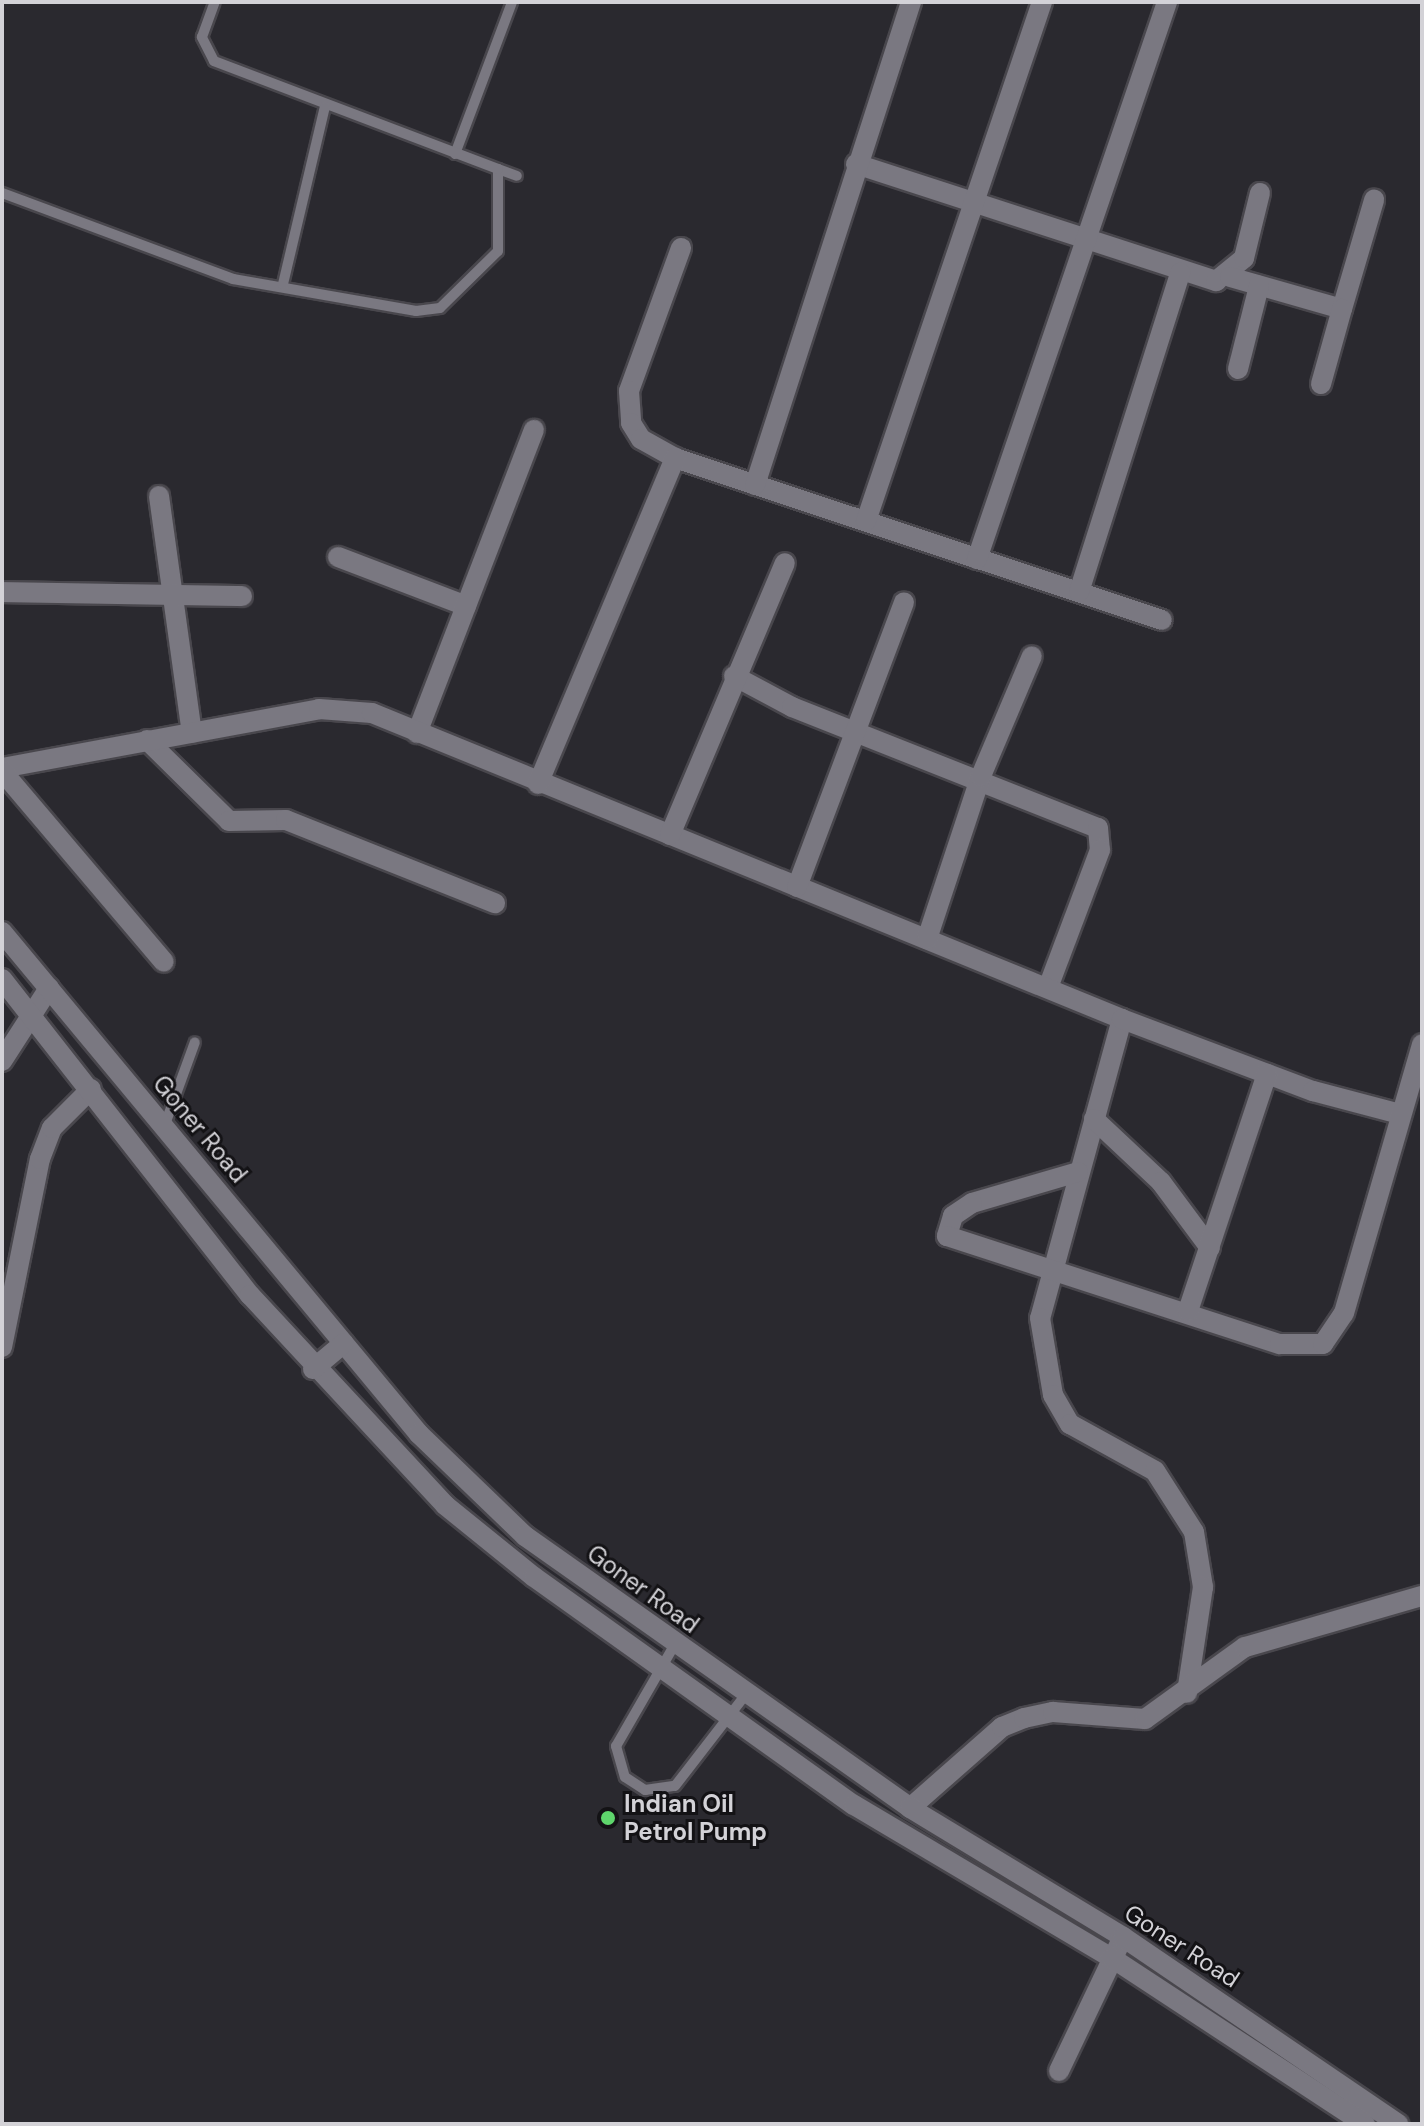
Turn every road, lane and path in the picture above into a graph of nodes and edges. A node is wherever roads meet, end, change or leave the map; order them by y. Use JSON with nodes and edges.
{"nodes":[{"id":1,"x":215,"y":2,"type":"edge"},
{"id":2,"x":512,"y":2,"type":"edge"},
{"id":3,"x":911,"y":2,"type":"edge"},
{"id":4,"x":1042,"y":2,"type":"edge"},
{"id":5,"x":1167,"y":2,"type":"edge"},
{"id":6,"x":325,"y":107,"type":"junction"},
{"id":7,"x":455,"y":154,"type":"junction"},
{"id":8,"x":856,"y":164,"type":"junction"},
{"id":9,"x":498,"y":169,"type":"junction"},
{"id":10,"x":517,"y":176,"type":"dead end"},
{"id":11,"x":2,"y":193,"type":"edge"},
{"id":12,"x":1260,"y":193,"type":"dead end"},
{"id":13,"x":1374,"y":200,"type":"dead end"},
{"id":14,"x":972,"y":202,"type":"junction"},
{"id":15,"x":1085,"y":242,"type":"junction"},
{"id":16,"x":681,"y":248,"type":"dead end"},
{"id":17,"x":1180,"y":273,"type":"junction"},
{"id":18,"x":1230,"y":277,"type":"junction"},
{"id":19,"x":283,"y":284,"type":"junction"},
{"id":20,"x":1259,"y":286,"type":"junction"},
{"id":21,"x":1342,"y":309,"type":"junction"},
{"id":22,"x":1238,"y":369,"type":"dead end"},
{"id":23,"x":1321,"y":384,"type":"dead end"},
{"id":24,"x":534,"y":430,"type":"dead end"},
{"id":25,"x":675,"y":458,"type":"junction"},
{"id":26,"x":755,"y":485,"type":"junction"},
{"id":27,"x":159,"y":496,"type":"dead end"},
{"id":28,"x":866,"y":521,"type":"junction"},
{"id":29,"x":338,"y":557,"type":"dead end"},
{"id":30,"x":977,"y":559,"type":"junction"},
{"id":31,"x":785,"y":563,"type":"dead end"},
{"id":32,"x":2,"y":592,"type":"edge"},
{"id":33,"x":1079,"y":592,"type":"junction"},
{"id":34,"x":170,"y":593,"type":"junction"},
{"id":35,"x":242,"y":596,"type":"dead end"},
{"id":36,"x":904,"y":602,"type":"dead end"},
{"id":37,"x":466,"y":606,"type":"junction"},
{"id":38,"x":1162,"y":620,"type":"dead end"},
{"id":39,"x":1032,"y":656,"type":"dead end"},
{"id":40,"x":734,"y":676,"type":"junction"},
{"id":41,"x":852,"y":731,"type":"junction"},
{"id":42,"x":192,"y":733,"type":"junction"},
{"id":43,"x":417,"y":733,"type":"junction"},
{"id":44,"x":147,"y":740,"type":"junction"},
{"id":45,"x":2,"y":769,"type":"edge"},
{"id":46,"x":981,"y":776,"type":"junction"},
{"id":47,"x":538,"y":784,"type":"junction"},
{"id":48,"x":670,"y":835,"type":"junction"},
{"id":49,"x":797,"y":887,"type":"junction"},
{"id":50,"x":495,"y":903,"type":"dead end"},
{"id":51,"x":2,"y":932,"type":"edge"},
{"id":52,"x":927,"y":939,"type":"junction"},
{"id":53,"x":164,"y":962,"type":"dead end"},
{"id":54,"x":2,"y":979,"type":"edge"},
{"id":55,"x":1049,"y":985,"type":"junction"},
{"id":56,"x":49,"y":988,"type":"junction"},
{"id":57,"x":29,"y":1012,"type":"junction"},
{"id":58,"x":1122,"y":1019,"type":"junction"},
{"id":59,"x":195,"y":1042,"type":"dead end"},
{"id":60,"x":1422,"y":1044,"type":"edge"},
{"id":61,"x":2,"y":1061,"type":"edge"},
{"id":62,"x":1267,"y":1074,"type":"junction"},
{"id":63,"x":91,"y":1089,"type":"junction"},
{"id":64,"x":1400,"y":1114,"type":"junction"},
{"id":65,"x":1094,"y":1119,"type":"junction"},
{"id":66,"x":164,"y":1127,"type":"junction"},
{"id":67,"x":1078,"y":1172,"type":"junction"},
{"id":68,"x":1210,"y":1248,"type":"junction"},
{"id":69,"x":1049,"y":1269,"type":"junction"},
{"id":70,"x":1188,"y":1311,"type":"junction"},
{"id":71,"x":344,"y":1343,"type":"junction"},
{"id":72,"x":2,"y":1347,"type":"edge"},
{"id":73,"x":313,"y":1369,"type":"junction"},
{"id":74,"x":1422,"y":1596,"type":"edge"},
{"id":75,"x":675,"y":1644,"type":"junction"},
{"id":76,"x":659,"y":1666,"type":"junction"},
{"id":77,"x":1187,"y":1693,"type":"junction"},
{"id":78,"x":746,"y":1694,"type":"junction"},
{"id":79,"x":728,"y":1720,"type":"junction"},
{"id":80,"x":910,"y":1808,"type":"junction"},
{"id":81,"x":1123,"y":1937,"type":"junction"},
{"id":82,"x":1112,"y":1958,"type":"junction"},
{"id":83,"x":1059,"y":2071,"type":"dead end"},
{"id":84,"x":1365,"y":2124,"type":"edge"},
{"id":85,"x":1398,"y":2124,"type":"edge"}],
"edges":[{"from":1,"to":6,"type":"lane"},
{"from":2,"to":7,"type":"lane"},
{"from":3,"to":8,"type":"street"},
{"from":4,"to":14,"type":"street"},
{"from":5,"to":15,"type":"street"},
{"from":6,"to":7,"type":"lane"},
{"from":6,"to":19,"type":"lane"},
{"from":7,"to":9,"type":"lane"},
{"from":8,"to":14,"type":"street"},
{"from":8,"to":26,"type":"street"},
{"from":9,"to":10,"type":"lane"},
{"from":9,"to":19,"type":"lane"},
{"from":11,"to":19,"type":"lane"},
{"from":12,"to":18,"type":"street"},
{"from":13,"to":21,"type":"street"},
{"from":14,"to":15,"type":"street"},
{"from":14,"to":28,"type":"street"},
{"from":15,"to":17,"type":"street"},
{"from":15,"to":30,"type":"street"},
{"from":16,"to":25,"type":"street"},
{"from":17,"to":18,"type":"street"},
{"from":17,"to":33,"type":"street"},
{"from":18,"to":20,"type":"street"},
{"from":20,"to":21,"type":"street"},
{"from":20,"to":22,"type":"street"},
{"from":21,"to":23,"type":"street"},
{"from":24,"to":37,"type":"street"},
{"from":25,"to":26,"type":"street"},
{"from":25,"to":47,"type":"street"},
{"from":26,"to":28,"type":"street"},
{"from":27,"to":34,"type":"street"},
{"from":28,"to":30,"type":"street"},
{"from":29,"to":37,"type":"street"},
{"from":30,"to":33,"type":"street"},
{"from":31,"to":40,"type":"street"},
{"from":32,"to":34,"type":"street"},
{"from":33,"to":38,"type":"street"},
{"from":34,"to":35,"type":"street"},
{"from":34,"to":42,"type":"street"},
{"from":36,"to":41,"type":"street"},
{"from":37,"to":43,"type":"street"},
{"from":39,"to":46,"type":"street"},
{"from":40,"to":41,"type":"street"},
{"from":40,"to":48,"type":"street"},
{"from":41,"to":46,"type":"street"},
{"from":41,"to":49,"type":"street"},
{"from":42,"to":43,"type":"street"},
{"from":42,"to":44,"type":"street"},
{"from":43,"to":47,"type":"street"},
{"from":44,"to":45,"type":"street"},
{"from":44,"to":50,"type":"street"},
{"from":45,"to":53,"type":"street"},
{"from":46,"to":52,"type":"street"},
{"from":46,"to":55,"type":"street"},
{"from":47,"to":48,"type":"street"},
{"from":48,"to":49,"type":"street"},
{"from":49,"to":52,"type":"street"},
{"from":51,"to":56,"type":"street","name":"Goner Road"},
{"from":52,"to":55,"type":"street"},
{"from":54,"to":57,"type":"street","name":"Goner Road"},
{"from":55,"to":58,"type":"street"},
{"from":56,"to":57,"type":"street"},
{"from":56,"to":66,"type":"street","name":"Goner Road"},
{"from":57,"to":61,"type":"street"},
{"from":57,"to":63,"type":"street","name":"Goner Road"},
{"from":58,"to":62,"type":"street"},
{"from":58,"to":65,"type":"street"},
{"from":59,"to":66,"type":"lane"},
{"from":60,"to":64,"type":"street"},
{"from":62,"to":64,"type":"street"},
{"from":62,"to":68,"type":"street"},
{"from":63,"to":72,"type":"street"},
{"from":63,"to":73,"type":"street","name":"Goner Road"},
{"from":64,"to":70,"type":"street"},
{"from":65,"to":67,"type":"street"},
{"from":65,"to":68,"type":"street"},
{"from":66,"to":71,"type":"street","name":"Goner Road"},
{"from":67,"to":69,"type":"street"},
{"from":67,"to":69,"type":"street"},
{"from":68,"to":70,"type":"street"},
{"from":69,"to":70,"type":"street"},
{"from":69,"to":77,"type":"street"},
{"from":71,"to":73,"type":"street"},
{"from":71,"to":75,"type":"street","name":"Goner Road"},
{"from":73,"to":76,"type":"street","name":"Goner Road"},
{"from":74,"to":77,"type":"street"},
{"from":75,"to":76,"type":"lane"},
{"from":75,"to":78,"type":"street","name":"Goner Road"},
{"from":76,"to":79,"type":"street","name":"Goner Road"},
{"from":76,"to":79,"type":"lane"},
{"from":77,"to":80,"type":"street"},
{"from":78,"to":79,"type":"lane"},
{"from":78,"to":80,"type":"street","name":"Goner Road"},
{"from":79,"to":82,"type":"street","name":"Goner Road"},
{"from":80,"to":81,"type":"street","name":"Goner Road"},
{"from":81,"to":82,"type":"street"},
{"from":81,"to":85,"type":"street","name":"Goner Road"},
{"from":82,"to":83,"type":"street"},
{"from":82,"to":84,"type":"street","name":"Goner Road"}]}
